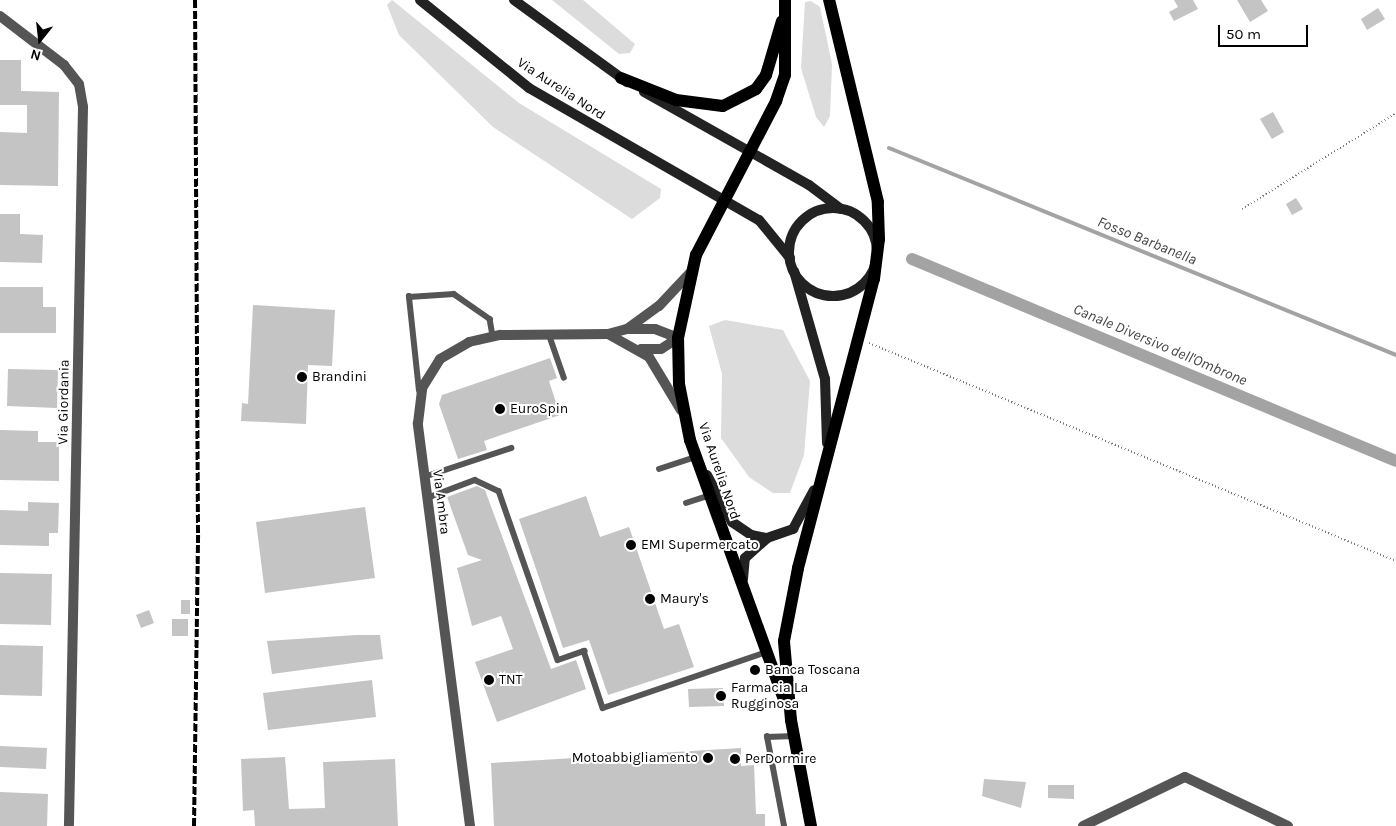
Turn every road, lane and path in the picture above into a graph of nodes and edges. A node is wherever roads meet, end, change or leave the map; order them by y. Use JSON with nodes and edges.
{"nodes":[{"id":1,"x":420,"y":0,"type":"edge"},
{"id":2,"x":514,"y":0,"type":"edge"},
{"id":3,"x":828,"y":0,"type":"edge"},
{"id":4,"x":785,"y":2,"type":"edge"},
{"id":5,"x":0,"y":16,"type":"edge"},
{"id":6,"x":621,"y":78,"type":"junction"},
{"id":7,"x":1396,"y":113,"type":"edge"},
{"id":8,"x":841,"y":209,"type":"junction"},
{"id":9,"x":1242,"y":209,"type":"dead end"},
{"id":10,"x":790,"y":258,"type":"junction"},
{"id":11,"x":877,"y":258,"type":"junction"},
{"id":12,"x":794,"y":271,"type":"junction"},
{"id":13,"x":690,"y":273,"type":"junction"},
{"id":14,"x":627,"y":329,"type":"junction"},
{"id":15,"x":549,"y":334,"type":"junction"},
{"id":16,"x":608,"y":334,"type":"junction"},
{"id":17,"x":493,"y":336,"type":"junction"},
{"id":18,"x":858,"y":337,"type":"junction"},
{"id":19,"x":678,"y":338,"type":"junction"},
{"id":20,"x":637,"y":349,"type":"junction"},
{"id":21,"x":564,"y":377,"type":"dead end"},
{"id":22,"x":420,"y":401,"type":"junction"},
{"id":23,"x":685,"y":415,"type":"junction"},
{"id":24,"x":511,"y":448,"type":"dead end"},
{"id":25,"x":698,"y":460,"type":"junction"},
{"id":26,"x":824,"y":467,"type":"junction"},
{"id":27,"x":660,"y":469,"type":"dead end"},
{"id":28,"x":424,"y":478,"type":"junction"},
{"id":29,"x":710,"y":494,"type":"junction"},
{"id":30,"x":427,"y":498,"type":"junction"},
{"id":31,"x":686,"y":503,"type":"dead end"},
{"id":32,"x":768,"y":538,"type":"junction"},
{"id":33,"x":1396,"y":561,"type":"edge"},
{"id":34,"x":744,"y":586,"type":"junction"},
{"id":35,"x":767,"y":652,"type":"junction"},
{"id":36,"x":791,"y":720,"type":"junction"},
{"id":37,"x":794,"y":736,"type":"junction"},
{"id":38,"x":69,"y":826,"type":"edge"},
{"id":39,"x":470,"y":826,"type":"edge"},
{"id":40,"x":784,"y":826,"type":"edge"},
{"id":41,"x":811,"y":826,"type":"edge"},
{"id":42,"x":1083,"y":826,"type":"edge"},
{"id":43,"x":1288,"y":826,"type":"edge"}],
"edges":[{"from":1,"to":10,"type":"main road","name":"Via Aurelia Nord"},
{"from":2,"to":6,"type":"main road"},
{"from":3,"to":11,"type":"main road"},
{"from":4,"to":6,"type":"main road"},
{"from":4,"to":13,"type":"main road","name":"Via Aurelia Nord"},
{"from":5,"to":38,"type":"street","name":"Via Giordania"},
{"from":6,"to":8,"type":"main road"},
{"from":7,"to":9,"type":"path"},
{"from":8,"to":10,"type":"main road"},
{"from":8,"to":11,"type":"main road"},
{"from":10,"to":12,"type":"main road","name":"Via Aurelia Nord"},
{"from":11,"to":12,"type":"main road"},
{"from":11,"to":18,"type":"main road","name":"Via Aurelia Nord"},
{"from":12,"to":26,"type":"main road","name":"Via Aurelia Nord"},
{"from":13,"to":14,"type":"street"},
{"from":13,"to":19,"type":"main road","name":"Via Aurelia Nord"},
{"from":14,"to":16,"type":"street"},
{"from":14,"to":19,"type":"street"},
{"from":15,"to":16,"type":"street","name":"Via Ambra"},
{"from":15,"to":17,"type":"street","name":"Via Ambra"},
{"from":15,"to":21,"type":"lane"},
{"from":16,"to":20,"type":"street"},
{"from":17,"to":22,"type":"street","name":"Via Ambra"},
{"from":17,"to":22,"type":"lane"},
{"from":18,"to":26,"type":"main road","name":"Via Aurelia Nord"},
{"from":18,"to":33,"type":"path"},
{"from":19,"to":20,"type":"street"},
{"from":19,"to":23,"type":"main road","name":"Via Aurelia Nord"},
{"from":20,"to":23,"type":"street"},
{"from":22,"to":28,"type":"street","name":"Via Ambra"},
{"from":23,"to":25,"type":"main road","name":"Via Aurelia Nord"},
{"from":24,"to":28,"type":"lane"},
{"from":25,"to":27,"type":"lane"},
{"from":25,"to":29,"type":"main road","name":"Via Aurelia Nord"},
{"from":25,"to":32,"type":"main road"},
{"from":26,"to":32,"type":"main road","name":"Via Aurelia Nord"},
{"from":26,"to":36,"type":"main road","name":"Via Aurelia Nord"},
{"from":28,"to":30,"type":"street","name":"Via Ambra"},
{"from":29,"to":31,"type":"lane"},
{"from":29,"to":34,"type":"main road","name":"Via Aurelia Nord"},
{"from":30,"to":35,"type":"lane"},
{"from":30,"to":39,"type":"street","name":"Via Ambra"},
{"from":32,"to":34,"type":"main road"},
{"from":34,"to":35,"type":"main road","name":"Via Aurelia Nord"},
{"from":35,"to":36,"type":"main road","name":"Via Aurelia Nord"},
{"from":36,"to":37,"type":"main road","name":"Via Aurelia Nord"},
{"from":37,"to":40,"type":"lane"},
{"from":37,"to":41,"type":"main road","name":"Via Aurelia Nord"},
{"from":42,"to":43,"type":"street"}]}
